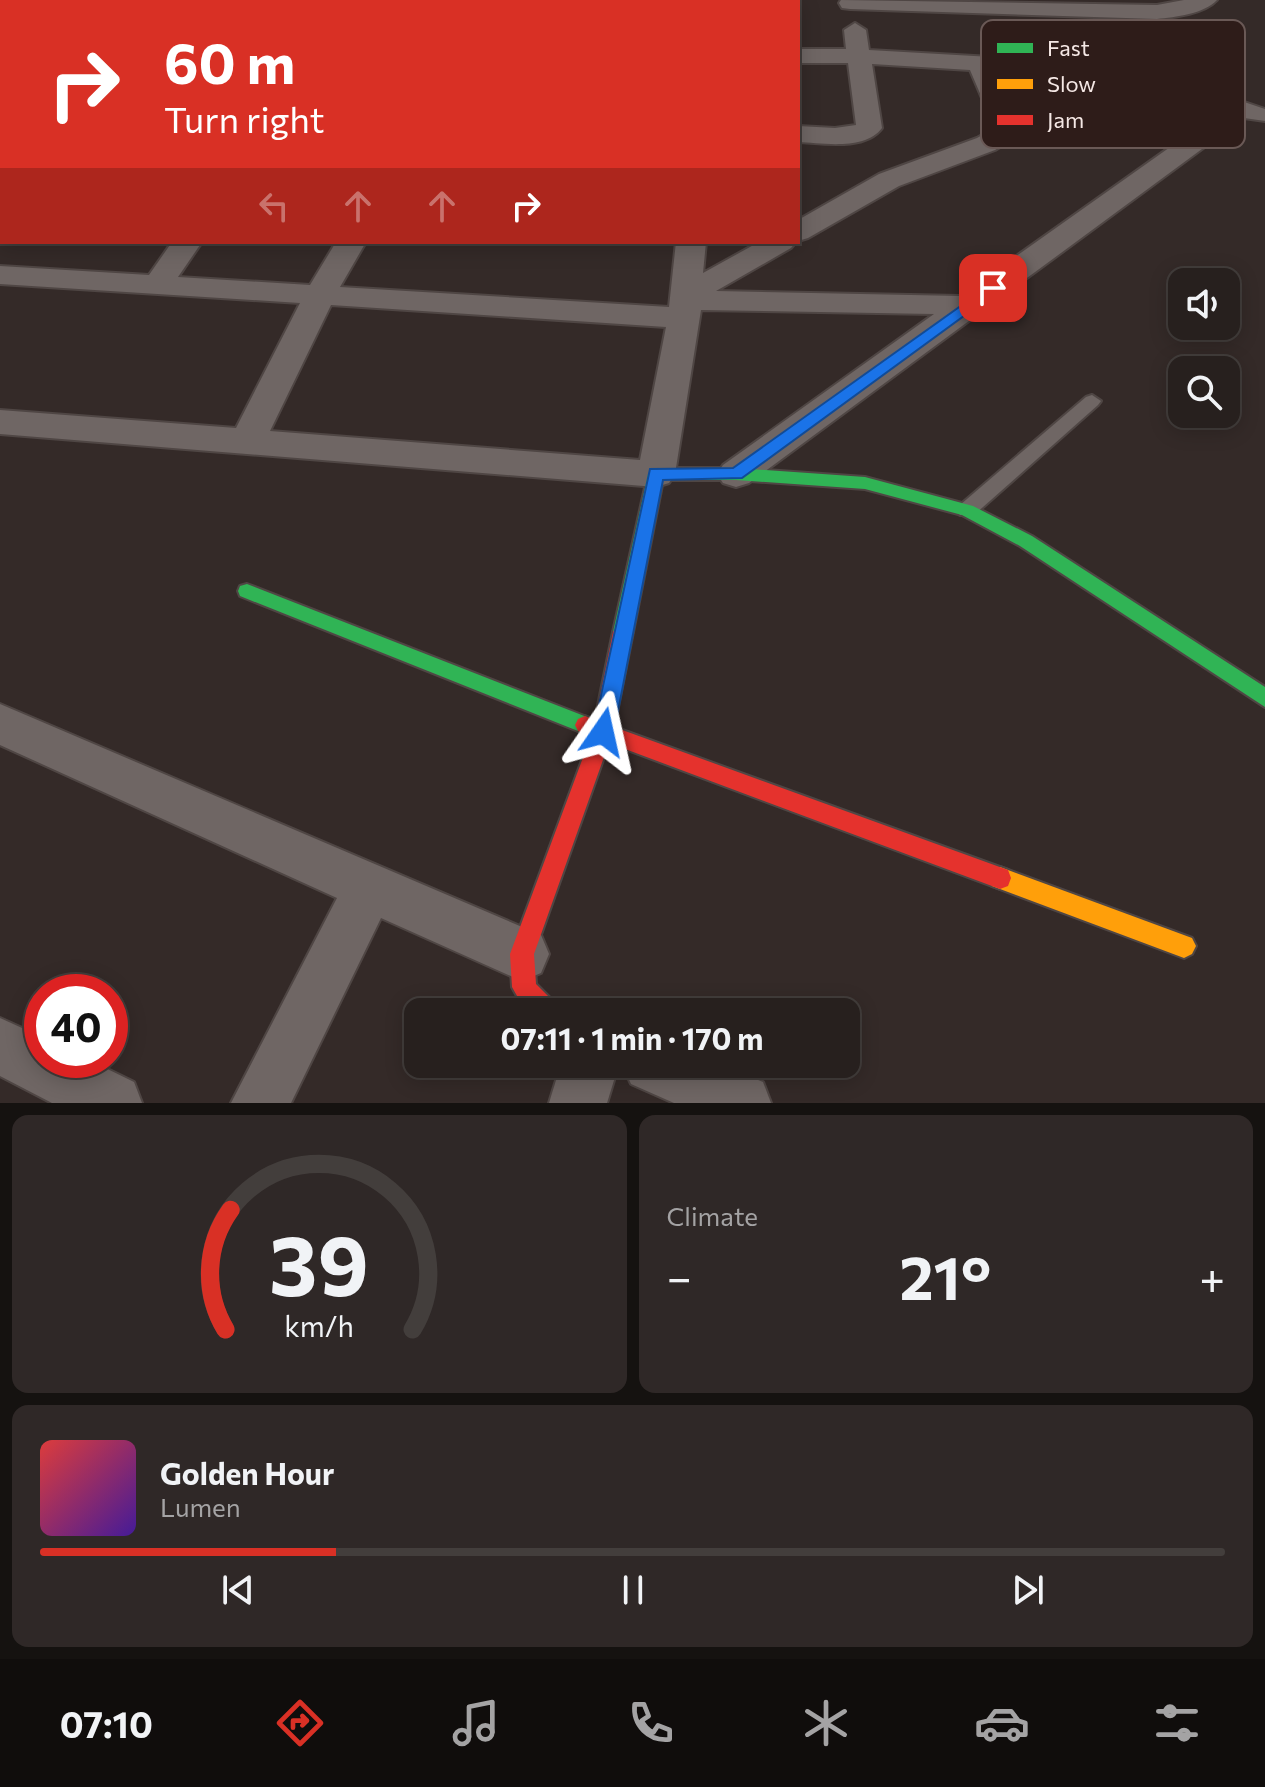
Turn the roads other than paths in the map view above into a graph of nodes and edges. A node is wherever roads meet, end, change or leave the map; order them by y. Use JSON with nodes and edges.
{"nodes":[{"id":1,"x":1206,"y":0,"type":"edge"},
{"id":2,"x":850,"y":2,"type":"edge"},
{"id":3,"x":800,"y":56,"type":"edge"},
{"id":4,"x":860,"y":56,"type":"junction"},
{"id":5,"x":979,"y":62,"type":"joint"},
{"id":6,"x":981,"y":67,"type":"edge"},
{"id":7,"x":800,"y":134,"type":"edge"},
{"id":8,"x":981,"y":146,"type":"edge"},
{"id":9,"x":1200,"y":148,"type":"edge"},
{"id":10,"x":800,"y":231,"type":"edge"},
{"id":11,"x":186,"y":244,"type":"edge"},
{"id":12,"x":350,"y":244,"type":"edge"},
{"id":13,"x":691,"y":244,"type":"edge"},
{"id":14,"x":778,"y":244,"type":"edge"},
{"id":15,"x":0,"y":275,"type":"edge"},
{"id":16,"x":158,"y":284,"type":"junction"},
{"id":17,"x":320,"y":295,"type":"junction"},
{"id":18,"x":686,"y":305,"type":"junction"},
{"id":19,"x":968,"y":306,"type":"junction"},
{"id":20,"x":1092,"y":401,"type":"dead end"},
{"id":21,"x":0,"y":422,"type":"edge"},
{"id":22,"x":247,"y":442,"type":"junction"},
{"id":23,"x":656,"y":474,"type":"junction"},
{"id":24,"x":736,"y":474,"type":"junction"},
{"id":25,"x":967,"y":510,"type":"junction"},
{"id":26,"x":247,"y":591,"type":"dead end"},
{"id":27,"x":1265,"y":698,"type":"edge"},
{"id":28,"x":0,"y":724,"type":"edge"},
{"id":29,"x":603,"y":732,"type":"junction"},
{"id":30,"x":370,"y":886,"type":"junction"},
{"id":31,"x":1184,"y":946,"type":"dead end"},
{"id":32,"x":522,"y":954,"type":"junction"},
{"id":33,"x":530,"y":998,"type":"edge"},
{"id":34,"x":0,"y":1046,"type":"edge"},
{"id":35,"x":586,"y":1078,"type":"edge"},
{"id":36,"x":684,"y":1078,"type":"edge"},
{"id":37,"x":113,"y":1103,"type":"edge"},
{"id":38,"x":260,"y":1103,"type":"edge"},
{"id":39,"x":578,"y":1103,"type":"edge"},
{"id":40,"x":742,"y":1103,"type":"edge"}],
"edges":[{"from":1,"to":2,"type":"street"},
{"from":2,"to":4,"type":"street"},
{"from":3,"to":4,"type":"street"},
{"from":4,"to":5,"type":"street"},
{"from":4,"to":7,"type":"street"},
{"from":5,"to":6,"type":"street"},
{"from":8,"to":10,"type":"street"},
{"from":9,"to":19,"type":"street"},
{"from":11,"to":16,"type":"street"},
{"from":12,"to":17,"type":"street"},
{"from":13,"to":18,"type":"street"},
{"from":14,"to":18,"type":"street"},
{"from":15,"to":16,"type":"street"},
{"from":16,"to":17,"type":"street"},
{"from":17,"to":18,"type":"street"},
{"from":17,"to":22,"type":"street"},
{"from":18,"to":19,"type":"street"},
{"from":18,"to":23,"type":"street"},
{"from":19,"to":24,"type":"street"},
{"from":20,"to":25,"type":"lane"},
{"from":21,"to":22,"type":"street"},
{"from":22,"to":23,"type":"street"},
{"from":23,"to":24,"type":"street"},
{"from":23,"to":29,"type":"street"},
{"from":24,"to":25,"type":"street"},
{"from":25,"to":27,"type":"street"},
{"from":26,"to":29,"type":"street"},
{"from":28,"to":30,"type":"street"},
{"from":29,"to":31,"type":"street"},
{"from":29,"to":32,"type":"street"},
{"from":30,"to":32,"type":"street"},
{"from":30,"to":38,"type":"street"},
{"from":32,"to":33,"type":"street"},
{"from":34,"to":37,"type":"street"},
{"from":35,"to":39,"type":"street"},
{"from":36,"to":40,"type":"street"}]}
